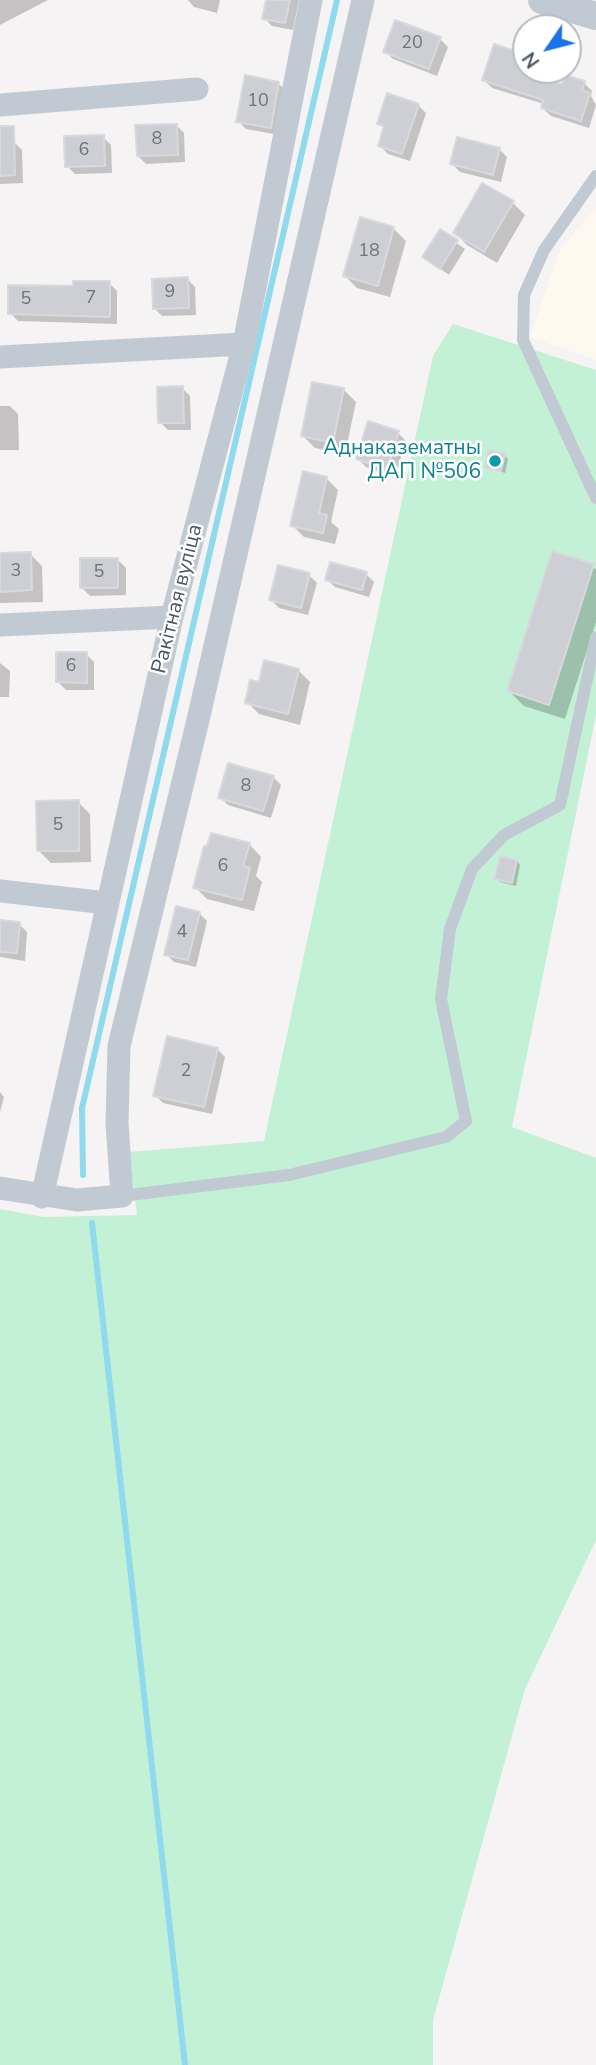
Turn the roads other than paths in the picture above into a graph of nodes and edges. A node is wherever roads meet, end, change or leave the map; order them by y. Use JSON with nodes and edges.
{"nodes":[{"id":1,"x":311,"y":0,"type":"edge"},
{"id":2,"x":363,"y":0,"type":"edge"},
{"id":3,"x":542,"y":0,"type":"edge"},
{"id":4,"x":596,"y":16,"type":"edge"},
{"id":5,"x":197,"y":89,"type":"dead end"},
{"id":6,"x":0,"y":105,"type":"edge"},
{"id":7,"x":596,"y":176,"type":"edge"},
{"id":8,"x":244,"y":344,"type":"junction"},
{"id":9,"x":0,"y":358,"type":"edge"},
{"id":10,"x":596,"y":498,"type":"edge"},
{"id":11,"x":172,"y":617,"type":"junction"},
{"id":12,"x":0,"y":625,"type":"edge"},
{"id":13,"x":596,"y":637,"type":"edge"},
{"id":14,"x":0,"y":891,"type":"edge"},
{"id":15,"x":107,"y":903,"type":"junction"},
{"id":16,"x":0,"y":1188,"type":"edge"},
{"id":17,"x":122,"y":1196,"type":"junction"},
{"id":18,"x":42,"y":1197,"type":"junction"}],
"edges":[{"from":1,"to":8,"type":"street","name":"Ракітная вуліца"},
{"from":2,"to":17,"type":"street"},
{"from":3,"to":4,"type":"street"},
{"from":5,"to":6,"type":"street"},
{"from":7,"to":10,"type":"lane"},
{"from":8,"to":9,"type":"street"},
{"from":8,"to":11,"type":"street","name":"Ракітная вуліца"},
{"from":11,"to":12,"type":"street"},
{"from":11,"to":15,"type":"street","name":"Ракітная вуліца"},
{"from":13,"to":17,"type":"lane"},
{"from":14,"to":15,"type":"street"},
{"from":15,"to":18,"type":"street","name":"Ракітная вуліца"},
{"from":16,"to":18,"type":"street"},
{"from":17,"to":18,"type":"street"}]}
